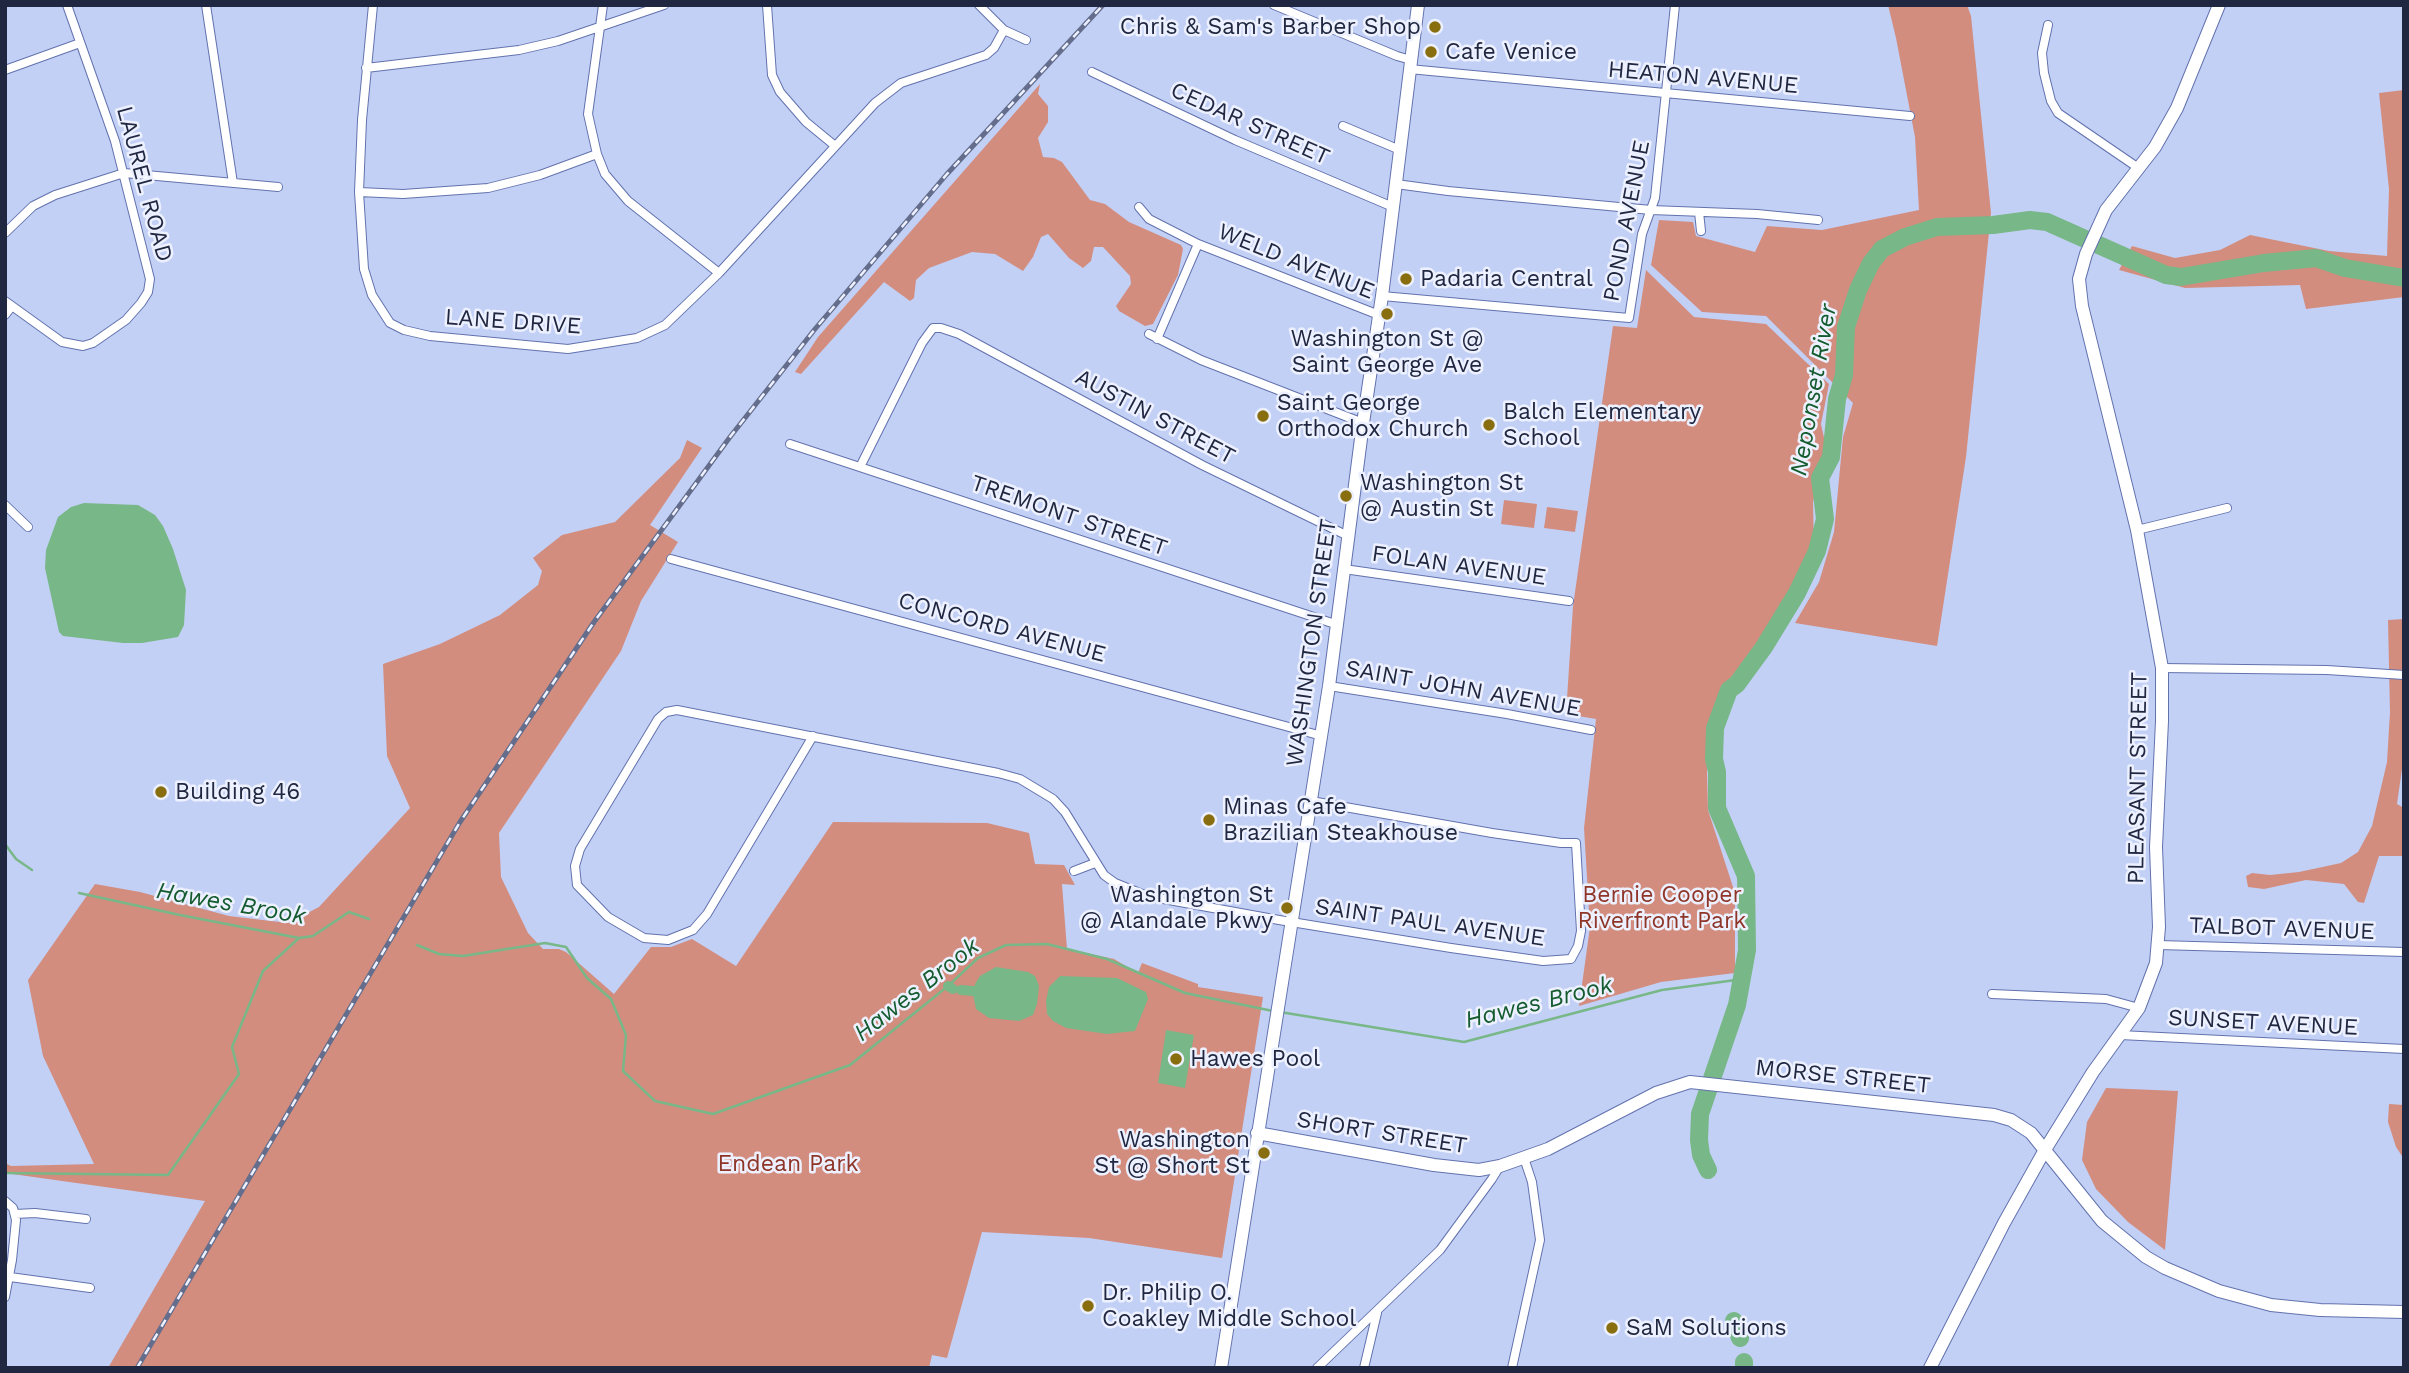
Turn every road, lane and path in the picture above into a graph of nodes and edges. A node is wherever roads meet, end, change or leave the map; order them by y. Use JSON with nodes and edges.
{"nodes":[{"id":1,"x":67,"y":5,"type":"edge"},
{"id":2,"x":206,"y":5,"type":"edge"},
{"id":3,"x":373,"y":5,"type":"edge"},
{"id":4,"x":603,"y":5,"type":"edge"},
{"id":5,"x":664,"y":5,"type":"edge"},
{"id":6,"x":767,"y":5,"type":"edge"},
{"id":7,"x":979,"y":5,"type":"edge"},
{"id":8,"x":1274,"y":5,"type":"edge"},
{"id":9,"x":1418,"y":5,"type":"edge"},
{"id":10,"x":1675,"y":5,"type":"edge"},
{"id":11,"x":2219,"y":5,"type":"edge"},
{"id":12,"x":2048,"y":25,"type":"dead end"},
{"id":13,"x":599,"y":28,"type":"junction"},
{"id":14,"x":1004,"y":30,"type":"junction"},
{"id":15,"x":1026,"y":40,"type":"dead end"},
{"id":16,"x":80,"y":43,"type":"junction"},
{"id":17,"x":1410,"y":64,"type":"junction"},
{"id":18,"x":366,"y":68,"type":"junction"},
{"id":19,"x":5,"y":70,"type":"edge"},
{"id":20,"x":1092,"y":72,"type":"dead end"},
{"id":21,"x":1667,"y":93,"type":"junction"},
{"id":22,"x":1910,"y":116,"type":"dead end"},
{"id":23,"x":1343,"y":126,"type":"dead end"},
{"id":24,"x":834,"y":145,"type":"junction"},
{"id":25,"x":1400,"y":150,"type":"junction"},
{"id":26,"x":597,"y":153,"type":"junction"},
{"id":27,"x":2137,"y":167,"type":"junction"},
{"id":28,"x":124,"y":173,"type":"junction"},
{"id":29,"x":233,"y":183,"type":"junction"},
{"id":30,"x":1396,"y":184,"type":"junction"},
{"id":31,"x":278,"y":187,"type":"dead end"},
{"id":32,"x":359,"y":192,"type":"junction"},
{"id":33,"x":1139,"y":207,"type":"dead end"},
{"id":34,"x":1394,"y":207,"type":"junction"},
{"id":35,"x":1651,"y":210,"type":"junction"},
{"id":36,"x":1699,"y":212,"type":"junction"},
{"id":37,"x":1818,"y":220,"type":"dead end"},
{"id":38,"x":1701,"y":231,"type":"dead end"},
{"id":39,"x":5,"y":233,"type":"edge"},
{"id":40,"x":1198,"y":244,"type":"junction"},
{"id":41,"x":719,"y":273,"type":"junction"},
{"id":42,"x":1382,"y":296,"type":"junction"},
{"id":43,"x":8,"y":303,"type":"edge"},
{"id":44,"x":5,"y":315,"type":"edge"},
{"id":45,"x":1379,"y":315,"type":"junction"},
{"id":46,"x":1363,"y":423,"type":"junction"},
{"id":47,"x":790,"y":444,"type":"dead end"},
{"id":48,"x":860,"y":467,"type":"junction"},
{"id":49,"x":5,"y":505,"type":"edge"},
{"id":50,"x":2227,"y":508,"type":"dead end"},
{"id":51,"x":28,"y":527,"type":"dead end"},
{"id":52,"x":2137,"y":530,"type":"junction"},
{"id":53,"x":1348,"y":536,"type":"junction"},
{"id":54,"x":671,"y":559,"type":"dead end"},
{"id":55,"x":1344,"y":569,"type":"junction"},
{"id":56,"x":1569,"y":601,"type":"dead end"},
{"id":57,"x":1335,"y":624,"type":"junction"},
{"id":58,"x":2162,"y":668,"type":"junction"},
{"id":59,"x":2404,"y":674,"type":"edge"},
{"id":60,"x":1329,"y":686,"type":"junction"},
{"id":61,"x":1591,"y":730,"type":"dead end"},
{"id":62,"x":813,"y":736,"type":"junction"},
{"id":63,"x":1322,"y":736,"type":"junction"},
{"id":64,"x":1311,"y":802,"type":"junction"},
{"id":65,"x":1095,"y":863,"type":"junction"},
{"id":66,"x":1074,"y":871,"type":"dead end"},
{"id":67,"x":1292,"y":923,"type":"junction"},
{"id":68,"x":2159,"y":945,"type":"junction"},
{"id":69,"x":2404,"y":952,"type":"edge"},
{"id":70,"x":1992,"y":994,"type":"dead end"},
{"id":71,"x":2138,"y":1008,"type":"junction"},
{"id":72,"x":2120,"y":1035,"type":"junction"},
{"id":73,"x":2404,"y":1049,"type":"edge"},
{"id":74,"x":1257,"y":1133,"type":"junction"},
{"id":75,"x":2046,"y":1148,"type":"junction"},
{"id":76,"x":1524,"y":1158,"type":"junction"},
{"id":77,"x":1500,"y":1166,"type":"junction"},
{"id":78,"x":5,"y":1201,"type":"edge"},
{"id":79,"x":15,"y":1213,"type":"junction"},
{"id":80,"x":86,"y":1219,"type":"dead end"},
{"id":81,"x":10,"y":1277,"type":"junction"},
{"id":82,"x":90,"y":1288,"type":"dead end"},
{"id":83,"x":5,"y":1297,"type":"edge"},
{"id":84,"x":2404,"y":1312,"type":"edge"},
{"id":85,"x":1377,"y":1313,"type":"junction"},
{"id":86,"x":1221,"y":1368,"type":"edge"},
{"id":87,"x":1317,"y":1368,"type":"edge"},
{"id":88,"x":1364,"y":1368,"type":"edge"},
{"id":89,"x":1512,"y":1368,"type":"edge"},
{"id":90,"x":1930,"y":1368,"type":"edge"}],
"edges":[{"from":1,"to":16,"type":"street","name":"LAUREL ROAD"},
{"from":2,"to":29,"type":"street"},
{"from":3,"to":18,"type":"street","name":"LANE DRIVE"},
{"from":4,"to":13,"type":"street"},
{"from":5,"to":13,"type":"street"},
{"from":6,"to":24,"type":"street"},
{"from":7,"to":14,"type":"street"},
{"from":8,"to":17,"type":"street","name":"HEATON AVENUE"},
{"from":9,"to":17,"type":"street","name":"WASHINGTON STREET"},
{"from":10,"to":21,"type":"street","name":"POND AVENUE"},
{"from":11,"to":27,"type":"street","name":"PLEASANT STREET"},
{"from":12,"to":27,"type":"street"},
{"from":13,"to":18,"type":"street"},
{"from":13,"to":26,"type":"street"},
{"from":14,"to":15,"type":"street"},
{"from":14,"to":24,"type":"street","name":"LANE DRIVE"},
{"from":16,"to":19,"type":"street"},
{"from":16,"to":28,"type":"street","name":"LAUREL ROAD"},
{"from":17,"to":21,"type":"street","name":"HEATON AVENUE"},
{"from":17,"to":25,"type":"street","name":"WASHINGTON STREET"},
{"from":18,"to":32,"type":"street","name":"LANE DRIVE"},
{"from":20,"to":34,"type":"street","name":"CEDAR STREET"},
{"from":21,"to":22,"type":"street","name":"HEATON AVENUE"},
{"from":21,"to":35,"type":"street","name":"POND AVENUE"},
{"from":23,"to":25,"type":"street"},
{"from":24,"to":41,"type":"street","name":"LANE DRIVE"},
{"from":25,"to":30,"type":"street","name":"WASHINGTON STREET"},
{"from":26,"to":32,"type":"street"},
{"from":26,"to":41,"type":"street"},
{"from":27,"to":52,"type":"street","name":"PLEASANT STREET"},
{"from":28,"to":29,"type":"street"},
{"from":28,"to":39,"type":"street"},
{"from":28,"to":43,"type":"street","name":"LAUREL ROAD"},
{"from":29,"to":31,"type":"street"},
{"from":30,"to":34,"type":"street","name":"WASHINGTON STREET"},
{"from":30,"to":35,"type":"street"},
{"from":32,"to":41,"type":"street","name":"LANE DRIVE"},
{"from":33,"to":40,"type":"street","name":"WELD AVENUE"},
{"from":34,"to":42,"type":"street","name":"WASHINGTON STREET"},
{"from":35,"to":36,"type":"street"},
{"from":35,"to":42,"type":"street","name":"POND AVENUE"},
{"from":36,"to":37,"type":"street"},
{"from":36,"to":38,"type":"street"},
{"from":40,"to":45,"type":"street","name":"WELD AVENUE"},
{"from":40,"to":46,"type":"street"},
{"from":42,"to":45,"type":"street","name":"WASHINGTON STREET"},
{"from":43,"to":44,"type":"street"},
{"from":45,"to":46,"type":"street","name":"WASHINGTON STREET"},
{"from":46,"to":53,"type":"street","name":"WASHINGTON STREET"},
{"from":47,"to":48,"type":"street","name":"TREMONT STREET"},
{"from":48,"to":53,"type":"street","name":"AUSTIN STREET"},
{"from":48,"to":57,"type":"street","name":"TREMONT STREET"},
{"from":49,"to":51,"type":"street"},
{"from":50,"to":52,"type":"street"},
{"from":52,"to":58,"type":"street","name":"PLEASANT STREET"},
{"from":53,"to":55,"type":"street","name":"WASHINGTON STREET"},
{"from":54,"to":63,"type":"street","name":"CONCORD AVENUE"},
{"from":55,"to":56,"type":"street","name":"FOLAN AVENUE"},
{"from":55,"to":57,"type":"street","name":"WASHINGTON STREET"},
{"from":57,"to":60,"type":"street","name":"WASHINGTON STREET"},
{"from":58,"to":59,"type":"street"},
{"from":58,"to":68,"type":"street","name":"PLEASANT STREET"},
{"from":60,"to":61,"type":"street","name":"SAINT JOHN AVENUE"},
{"from":60,"to":63,"type":"street","name":"WASHINGTON STREET"},
{"from":62,"to":62,"type":"street"},
{"from":62,"to":65,"type":"street"},
{"from":63,"to":64,"type":"street","name":"WASHINGTON STREET"},
{"from":64,"to":67,"type":"street","name":"WASHINGTON STREET"},
{"from":64,"to":67,"type":"street","name":"SAINT PAUL AVENUE"},
{"from":65,"to":66,"type":"street"},
{"from":65,"to":67,"type":"street","name":"SAINT PAUL AVENUE"},
{"from":67,"to":74,"type":"street","name":"WASHINGTON STREET"},
{"from":68,"to":69,"type":"street","name":"TALBOT AVENUE"},
{"from":68,"to":71,"type":"street","name":"PLEASANT STREET"},
{"from":70,"to":71,"type":"street"},
{"from":71,"to":72,"type":"street","name":"PLEASANT STREET"},
{"from":72,"to":73,"type":"street","name":"SUNSET AVENUE"},
{"from":72,"to":75,"type":"street","name":"PLEASANT STREET"},
{"from":74,"to":77,"type":"street","name":"SHORT STREET"},
{"from":74,"to":86,"type":"street","name":"WASHINGTON STREET"},
{"from":75,"to":76,"type":"street","name":"MORSE STREET"},
{"from":75,"to":84,"type":"street","name":"MORSE STREET"},
{"from":75,"to":90,"type":"street","name":"PLEASANT STREET"},
{"from":76,"to":77,"type":"street","name":"MORSE STREET"},
{"from":76,"to":89,"type":"street"},
{"from":77,"to":85,"type":"street"},
{"from":78,"to":79,"type":"street"},
{"from":79,"to":80,"type":"street"},
{"from":79,"to":81,"type":"street"},
{"from":81,"to":82,"type":"street"},
{"from":81,"to":83,"type":"street"},
{"from":85,"to":87,"type":"street"},
{"from":85,"to":88,"type":"street"}]}
